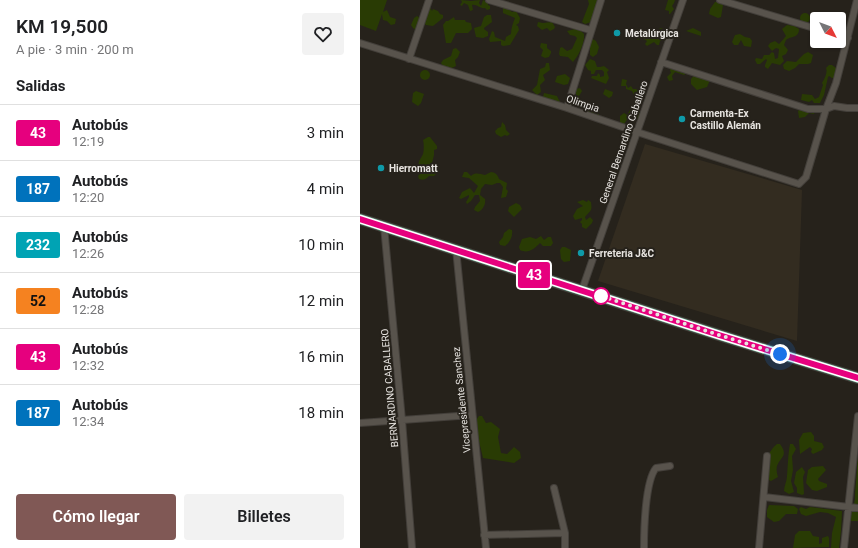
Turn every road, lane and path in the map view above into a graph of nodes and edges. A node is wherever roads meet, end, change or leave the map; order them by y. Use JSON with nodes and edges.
{"nodes":[{"id":1,"x":429,"y":0,"type":"edge"},
{"id":2,"x":489,"y":0,"type":"edge"},
{"id":3,"x":601,"y":0,"type":"edge"},
{"id":4,"x":683,"y":0,"type":"edge"},
{"id":5,"x":720,"y":0,"type":"edge"},
{"id":6,"x":857,"y":0,"type":"edge"},
{"id":7,"x":810,"y":27,"type":"edge"},
{"id":8,"x":590,"y":30,"type":"junction"},
{"id":9,"x":848,"y":38,"type":"joint"},
{"id":10,"x":360,"y":43,"type":"edge"},
{"id":11,"x":409,"y":59,"type":"junction"},
{"id":12,"x":661,"y":62,"type":"junction"},
{"id":13,"x":567,"y":108,"type":"junction"},
{"id":14,"x":858,"y":108,"type":"edge"},
{"id":15,"x":826,"y":109,"type":"junction"},
{"id":16,"x":637,"y":132,"type":"junction"},
{"id":17,"x":360,"y":219,"type":"edge"},
{"id":18,"x":384,"y":226,"type":"junction"},
{"id":19,"x":456,"y":249,"type":"junction"},
{"id":20,"x":582,"y":290,"type":"junction"},
{"id":21,"x":858,"y":378,"type":"edge"},
{"id":22,"x":472,"y":415,"type":"junction"},
{"id":23,"x":858,"y":416,"type":"edge"},
{"id":24,"x":402,"y":420,"type":"junction"},
{"id":25,"x":360,"y":423,"type":"edge"},
{"id":26,"x":767,"y":456,"type":"dead end"},
{"id":27,"x":670,"y":466,"type":"dead end"},
{"id":28,"x":554,"y":488,"type":"dead end"},
{"id":29,"x":764,"y":497,"type":"junction"},
{"id":30,"x":849,"y":507,"type":"junction"},
{"id":31,"x":858,"y":508,"type":"edge"},
{"id":32,"x":565,"y":533,"type":"junction"},
{"id":33,"x":484,"y":535,"type":"junction"},
{"id":34,"x":412,"y":548,"type":"edge"},
{"id":35,"x":486,"y":548,"type":"edge"},
{"id":36,"x":565,"y":548,"type":"edge"},
{"id":37,"x":644,"y":548,"type":"edge"},
{"id":38,"x":759,"y":548,"type":"edge"},
{"id":39,"x":844,"y":548,"type":"edge"}],
"edges":[{"from":1,"to":11,"type":"street"},
{"from":2,"to":8,"type":"street"},
{"from":3,"to":8,"type":"street"},
{"from":4,"to":12,"type":"street","name":"General Bernardino Caballero"},
{"from":5,"to":7,"type":"street"},
{"from":6,"to":9,"type":"street"},
{"from":8,"to":13,"type":"street"},
{"from":9,"to":15,"type":"street"},
{"from":10,"to":11,"type":"street","name":"Olimpia"},
{"from":11,"to":13,"type":"street","name":"Olimpia"},
{"from":12,"to":15,"type":"street"},
{"from":12,"to":16,"type":"street","name":"General Bernardino Caballero"},
{"from":13,"to":16,"type":"street","name":"Olimpia"},
{"from":14,"to":15,"type":"street"},
{"from":15,"to":16,"type":"street","name":"Olimpia"},
{"from":16,"to":20,"type":"street","name":"General Bernardino Caballero"},
{"from":17,"to":18,"type":"main road"},
{"from":18,"to":19,"type":"main road"},
{"from":18,"to":24,"type":"street","name":"BERNARDINO CABALLERO"},
{"from":19,"to":20,"type":"main road"},
{"from":19,"to":22,"type":"street","name":"Vicepresidente Sanchez"},
{"from":20,"to":21,"type":"main road"},
{"from":22,"to":24,"type":"street"},
{"from":22,"to":33,"type":"street","name":"Vicepresidente Sanchez"},
{"from":23,"to":30,"type":"street"},
{"from":24,"to":25,"type":"street"},
{"from":24,"to":34,"type":"street","name":"BERNARDINO CABALLERO"},
{"from":26,"to":29,"type":"street"},
{"from":27,"to":37,"type":"street"},
{"from":28,"to":32,"type":"street"},
{"from":29,"to":30,"type":"street"},
{"from":29,"to":38,"type":"street"},
{"from":30,"to":31,"type":"street"},
{"from":30,"to":39,"type":"street"},
{"from":32,"to":33,"type":"street"},
{"from":32,"to":36,"type":"street"},
{"from":33,"to":35,"type":"street","name":"Vicepresidente Sanchez"}]}
